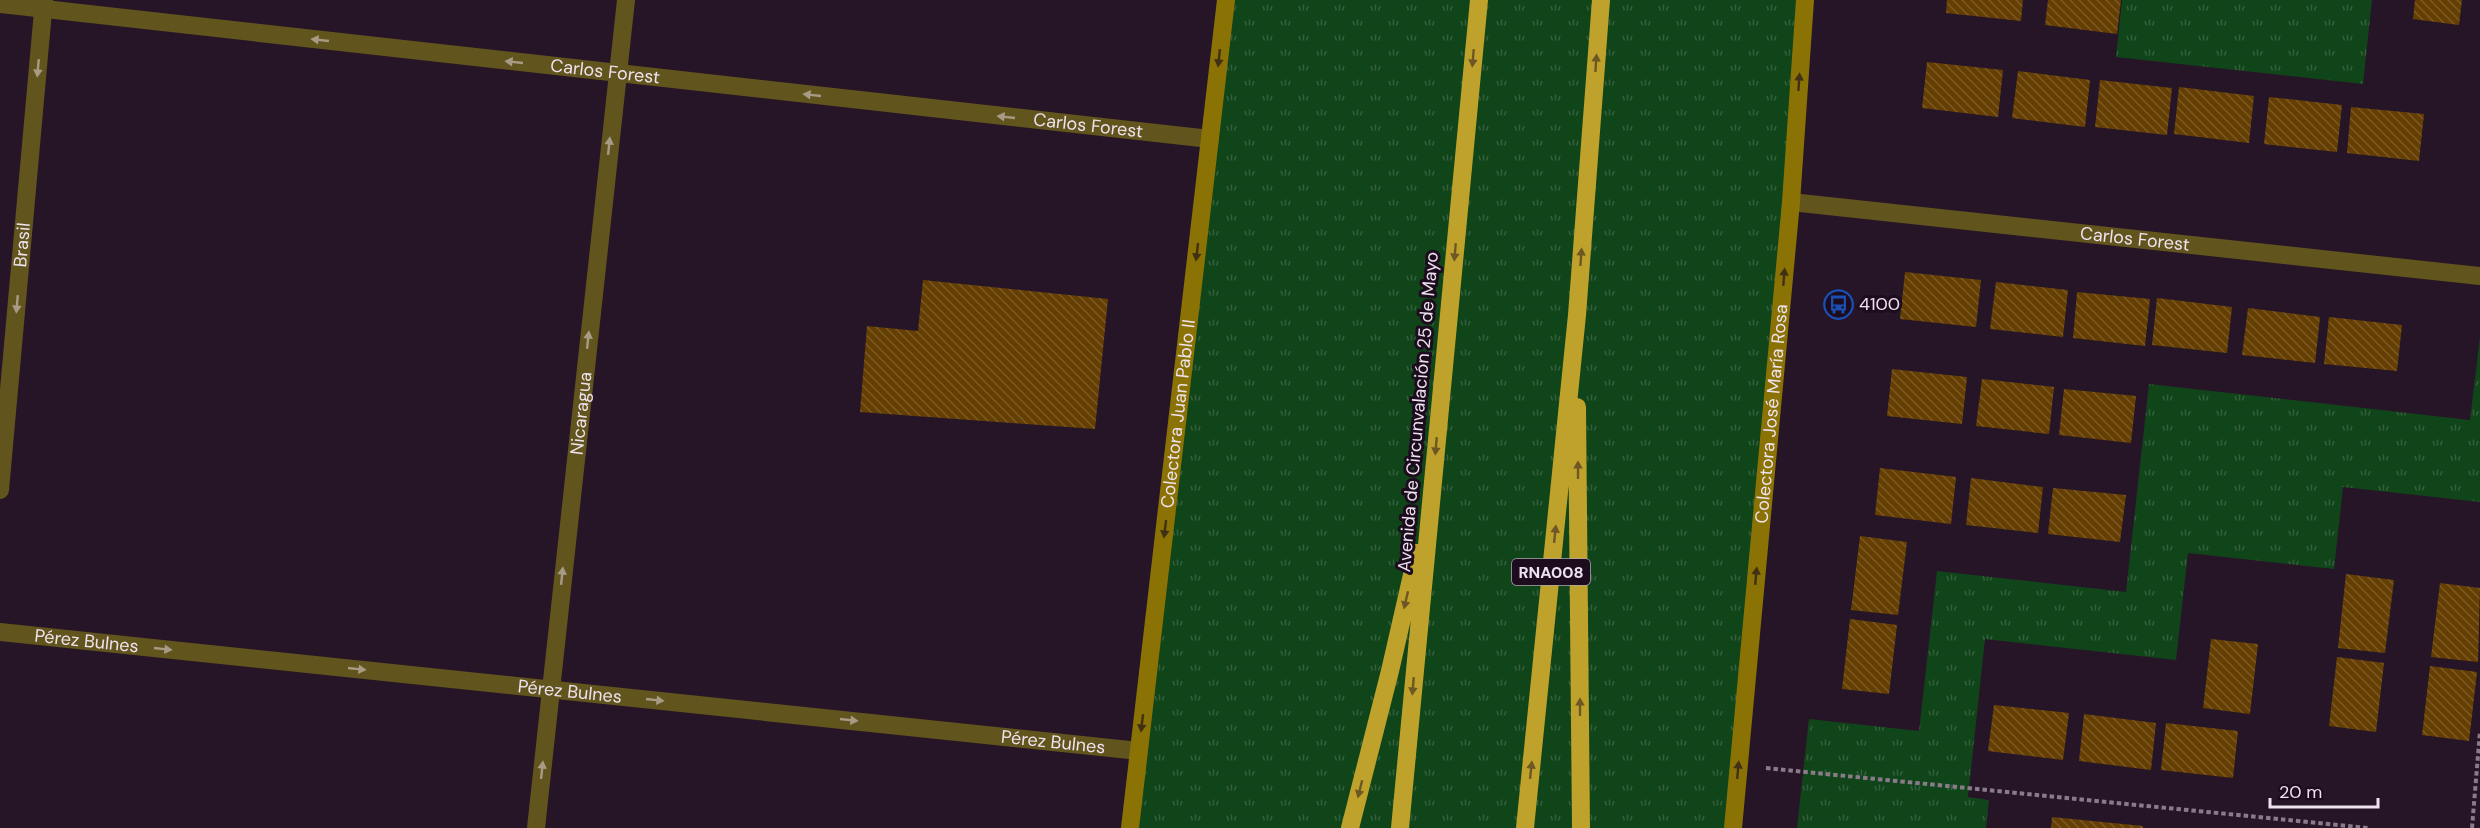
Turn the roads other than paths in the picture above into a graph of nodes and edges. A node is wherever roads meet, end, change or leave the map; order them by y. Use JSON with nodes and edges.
{"nodes":[{"id":1,"x":626,"y":0,"type":"edge"},
{"id":2,"x":1226,"y":0,"type":"edge"},
{"id":3,"x":1479,"y":0,"type":"edge"},
{"id":4,"x":1601,"y":0,"type":"edge"},
{"id":5,"x":1805,"y":0,"type":"edge"},
{"id":6,"x":0,"y":4,"type":"edge"},
{"id":7,"x":44,"y":5,"type":"edge"},
{"id":8,"x":617,"y":74,"type":"junction"},
{"id":9,"x":1210,"y":140,"type":"junction"},
{"id":10,"x":1791,"y":202,"type":"junction"},
{"id":11,"x":2480,"y":276,"type":"edge"},
{"id":12,"x":1577,"y":315,"type":"junction"},
{"id":13,"x":1433,"y":481,"type":"junction"},
{"id":14,"x":0,"y":489,"type":"edge"},
{"id":15,"x":0,"y":632,"type":"edge"},
{"id":16,"x":550,"y":690,"type":"junction"},
{"id":17,"x":1139,"y":751,"type":"junction"},
{"id":18,"x":536,"y":828,"type":"edge"},
{"id":19,"x":1130,"y":828,"type":"edge"},
{"id":20,"x":1350,"y":828,"type":"edge"},
{"id":21,"x":1400,"y":828,"type":"edge"},
{"id":22,"x":1525,"y":828,"type":"edge"},
{"id":23,"x":1581,"y":828,"type":"edge"},
{"id":24,"x":1733,"y":828,"type":"edge"}],
"edges":[{"from":1,"to":8,"type":"street","name":"Nicaragua"},
{"from":2,"to":9,"type":"main road","name":"Colectora Juan Pablo II","one_way":true},
{"from":3,"to":13,"type":"highway","name":"Avenida de Circunvalación 25 de Mayo","one_way":true},
{"from":12,"to":4,"type":"highway","number":"RNA008","one_way":true},
{"from":10,"to":5,"type":"main road","name":"Colectora José María Rosa","one_way":true},
{"from":6,"to":7,"type":"street","name":"Carlos Forest"},
{"from":8,"to":7,"type":"street","name":"Carlos Forest","one_way":true},
{"from":7,"to":14,"type":"street","name":"Brasil","one_way":true},
{"from":9,"to":8,"type":"street","name":"Carlos Forest","one_way":true},
{"from":16,"to":8,"type":"street","name":"Nicaragua","one_way":true},
{"from":9,"to":17,"type":"main road","name":"Colectora Juan Pablo II","one_way":true},
{"from":10,"to":11,"type":"street","name":"Carlos Forest"},
{"from":24,"to":10,"type":"main road","name":"Colectora José María Rosa","one_way":true},
{"from":22,"to":12,"type":"highway","number":"RNA008","one_way":true},
{"from":23,"to":12,"type":"highway","one_way":true},
{"from":13,"to":20,"type":"highway","one_way":true},
{"from":13,"to":21,"type":"highway","name":"Avenida de Circunvalación 25 de Mayo","one_way":true},
{"from":15,"to":16,"type":"street","name":"Pérez Bulnes","one_way":true},
{"from":16,"to":17,"type":"street","name":"Pérez Bulnes","one_way":true},
{"from":18,"to":16,"type":"street","name":"Nicaragua","one_way":true},
{"from":17,"to":19,"type":"main road","name":"Colectora Juan Pablo II"}]}
